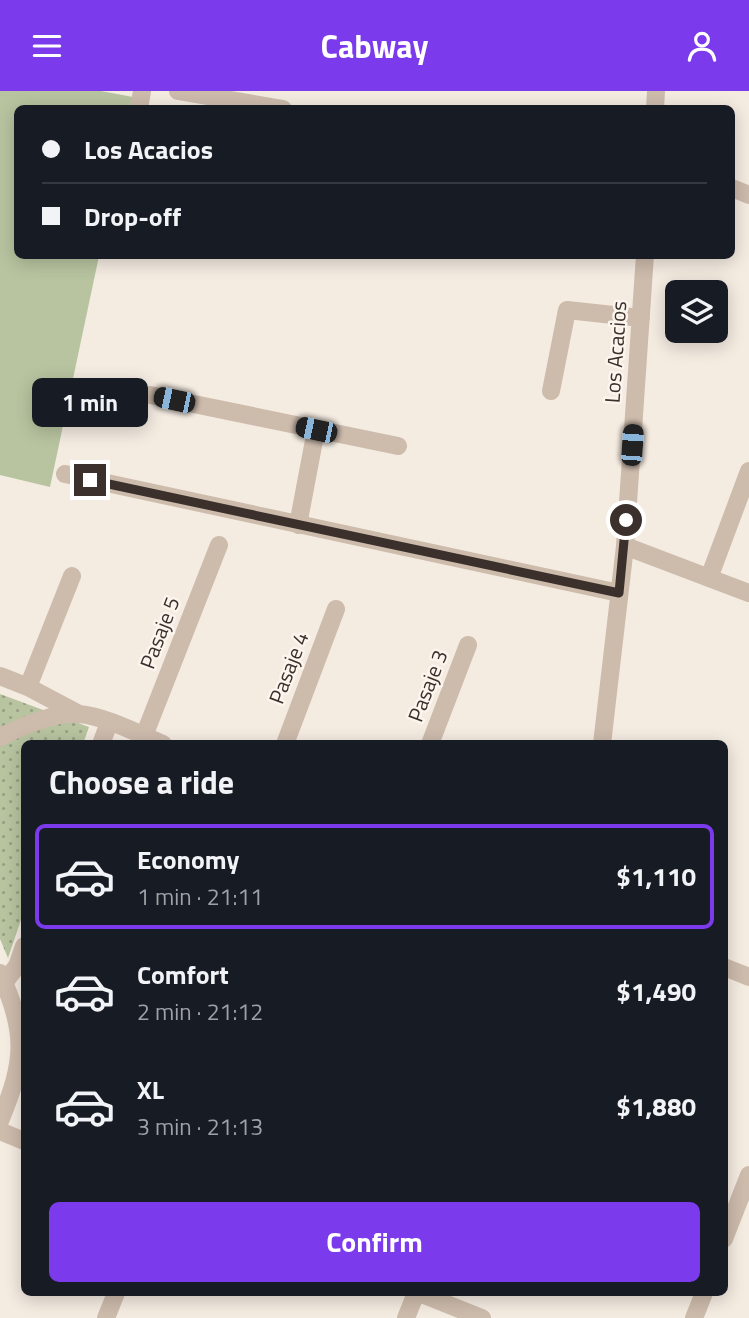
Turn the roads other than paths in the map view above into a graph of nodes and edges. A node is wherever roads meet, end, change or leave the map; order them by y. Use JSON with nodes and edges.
{"nodes":[{"id":1,"x":178,"y":91,"type":"edge"},
{"id":2,"x":277,"y":102,"type":"edge"},
{"id":3,"x":645,"y":259,"type":"edge"},
{"id":4,"x":641,"y":318,"type":"junction"},
{"id":5,"x":551,"y":391,"type":"dead end"},
{"id":6,"x":150,"y":395,"type":"dead end"},
{"id":7,"x":316,"y":430,"type":"junction"},
{"id":8,"x":398,"y":446,"type":"dead end"},
{"id":9,"x":749,"y":471,"type":"edge"},
{"id":10,"x":65,"y":474,"type":"dead end"},
{"id":11,"x":298,"y":525,"type":"junction"},
{"id":12,"x":219,"y":545,"type":"dead end"},
{"id":13,"x":625,"y":546,"type":"junction"},
{"id":14,"x":72,"y":576,"type":"dead end"},
{"id":15,"x":709,"y":578,"type":"junction"},
{"id":16,"x":619,"y":593,"type":"junction"},
{"id":17,"x":749,"y":593,"type":"edge"},
{"id":18,"x":336,"y":609,"type":"dead end"},
{"id":19,"x":468,"y":645,"type":"dead end"},
{"id":20,"x":0,"y":676,"type":"edge"},
{"id":21,"x":28,"y":687,"type":"junction"},
{"id":22,"x":79,"y":714,"type":"junction"},
{"id":23,"x":109,"y":723,"type":"junction"},
{"id":24,"x":144,"y":736,"type":"junction"},
{"id":25,"x":0,"y":737,"type":"edge"},
{"id":26,"x":103,"y":740,"type":"edge"},
{"id":27,"x":154,"y":740,"type":"edge"},
{"id":28,"x":287,"y":740,"type":"edge"},
{"id":29,"x":432,"y":740,"type":"edge"},
{"id":30,"x":603,"y":740,"type":"edge"},
{"id":31,"x":21,"y":955,"type":"edge"},
{"id":32,"x":728,"y":969,"type":"edge"},
{"id":33,"x":749,"y":977,"type":"edge"},
{"id":34,"x":2,"y":978,"type":"edge"},
{"id":35,"x":21,"y":983,"type":"edge"},
{"id":36,"x":0,"y":1121,"type":"edge"},
{"id":37,"x":0,"y":1131,"type":"edge"},
{"id":38,"x":21,"y":1139,"type":"edge"},
{"id":39,"x":749,"y":1175,"type":"edge"},
{"id":40,"x":728,"y":1229,"type":"edge"},
{"id":41,"x":115,"y":1296,"type":"edge"},
{"id":42,"x":416,"y":1296,"type":"edge"},
{"id":43,"x":425,"y":1296,"type":"edge"},
{"id":44,"x":703,"y":1296,"type":"edge"},
{"id":45,"x":106,"y":1318,"type":"edge"},
{"id":46,"x":406,"y":1318,"type":"edge"},
{"id":47,"x":482,"y":1318,"type":"edge"},
{"id":48,"x":694,"y":1318,"type":"edge"}],
"edges":[{"from":1,"to":2,"type":"street"},
{"from":3,"to":4,"type":"street","name":"Los Acacios"},
{"from":4,"to":5,"type":"street"},
{"from":4,"to":13,"type":"street","name":"Los Acacios"},
{"from":6,"to":7,"type":"street"},
{"from":7,"to":8,"type":"street"},
{"from":7,"to":11,"type":"street"},
{"from":9,"to":15,"type":"street"},
{"from":10,"to":11,"type":"street"},
{"from":11,"to":16,"type":"street"},
{"from":12,"to":24,"type":"street","name":"Pasaje 5"},
{"from":13,"to":15,"type":"street"},
{"from":13,"to":16,"type":"street","name":"Los Acacios"},
{"from":14,"to":21,"type":"street"},
{"from":15,"to":17,"type":"street"},
{"from":16,"to":30,"type":"street","name":"Los Acacios"},
{"from":18,"to":28,"type":"street","name":"Pasaje 4"},
{"from":19,"to":29,"type":"street","name":"Pasaje 3"},
{"from":20,"to":21,"type":"street"},
{"from":21,"to":22,"type":"street"},
{"from":22,"to":23,"type":"street"},
{"from":22,"to":25,"type":"street"},
{"from":23,"to":24,"type":"street"},
{"from":23,"to":26,"type":"street"},
{"from":24,"to":27,"type":"street"},
{"from":31,"to":34,"type":"street"},
{"from":32,"to":33,"type":"street"},
{"from":34,"to":35,"type":"street"},
{"from":34,"to":36,"type":"street"},
{"from":37,"to":38,"type":"street"},
{"from":39,"to":40,"type":"street"},
{"from":41,"to":45,"type":"street"},
{"from":42,"to":46,"type":"street"},
{"from":43,"to":47,"type":"street"},
{"from":44,"to":48,"type":"street"}]}
